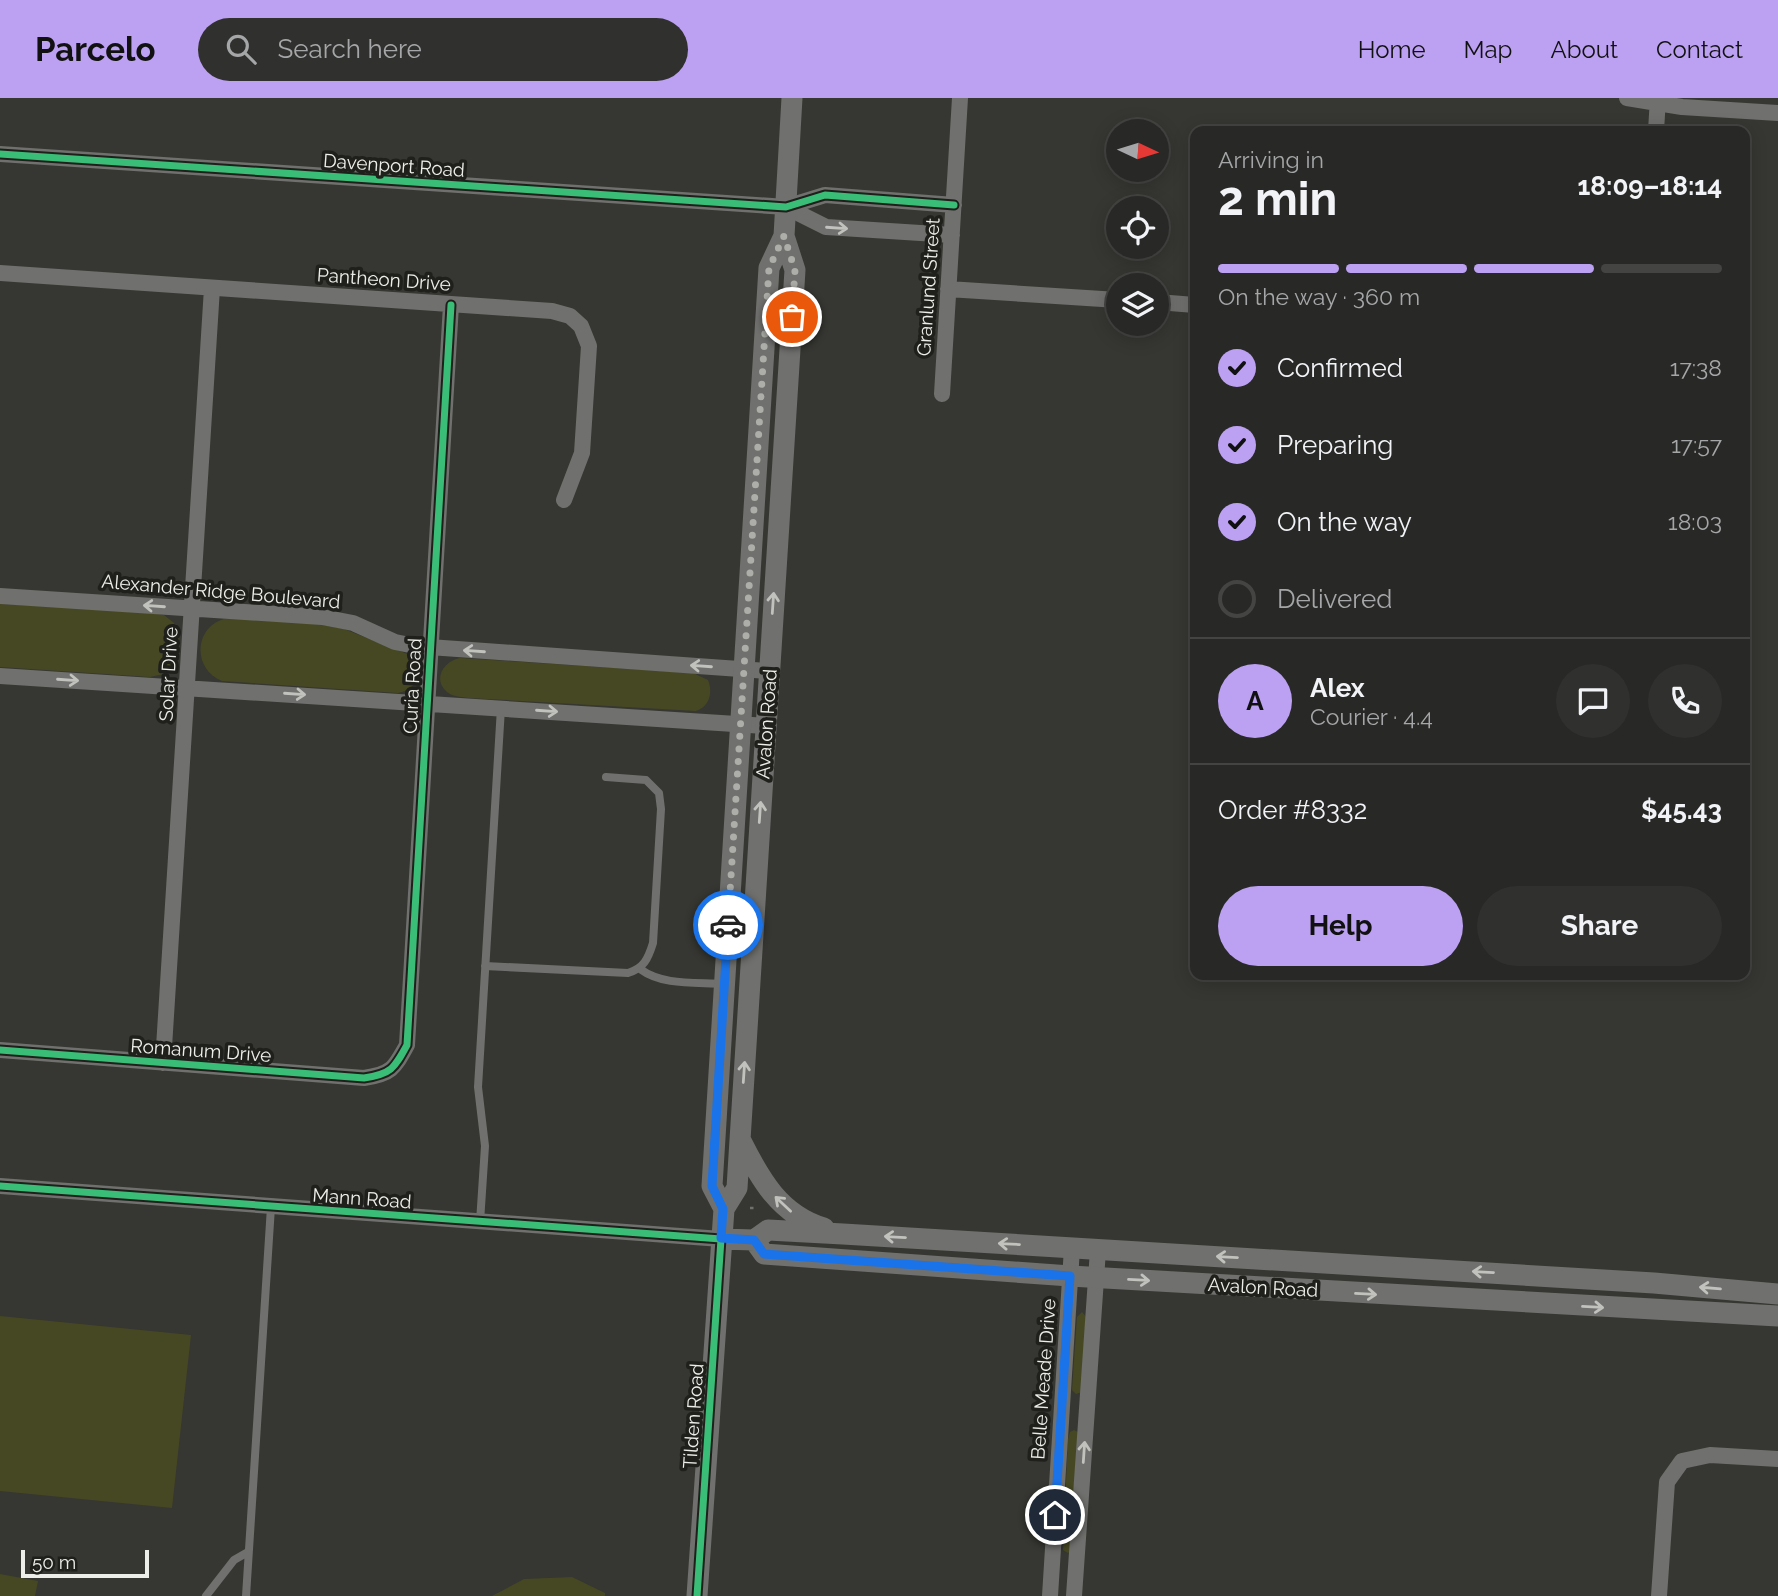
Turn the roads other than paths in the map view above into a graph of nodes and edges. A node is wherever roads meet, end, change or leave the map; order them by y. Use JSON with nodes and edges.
{"nodes":[{"id":1,"x":792,"y":98,"type":"edge"},
{"id":2,"x":960,"y":98,"type":"edge"},
{"id":3,"x":1627,"y":98,"type":"edge"},
{"id":4,"x":1658,"y":100,"type":"edge"},
{"id":5,"x":1778,"y":113,"type":"edge"},
{"id":6,"x":1656,"y":126,"type":"edge"},
{"id":7,"x":0,"y":154,"type":"edge"},
{"id":8,"x":895,"y":201,"type":"junction"},
{"id":9,"x":954,"y":205,"type":"junction"},
{"id":10,"x":786,"y":207,"type":"junction"},
{"id":11,"x":893,"y":231,"type":"junction"},
{"id":12,"x":952,"y":235,"type":"junction"},
{"id":13,"x":784,"y":236,"type":"junction"},
{"id":14,"x":0,"y":274,"type":"edge"},
{"id":15,"x":212,"y":288,"type":"junction"},
{"id":16,"x":948,"y":289,"type":"junction"},
{"id":17,"x":1106,"y":299,"type":"edge"},
{"id":18,"x":1169,"y":303,"type":"edge"},
{"id":19,"x":451,"y":305,"type":"junction"},
{"id":20,"x":1190,"y":305,"type":"edge"},
{"id":21,"x":942,"y":394,"type":"dead end"},
{"id":22,"x":564,"y":500,"type":"dead end"},
{"id":23,"x":0,"y":596,"type":"edge"},
{"id":24,"x":192,"y":608,"type":"junction"},
{"id":25,"x":430,"y":648,"type":"junction"},
{"id":26,"x":744,"y":669,"type":"junction"},
{"id":27,"x":769,"y":671,"type":"junction"},
{"id":28,"x":0,"y":676,"type":"edge"},
{"id":29,"x":188,"y":688,"type":"junction"},
{"id":30,"x":426,"y":702,"type":"junction"},
{"id":31,"x":501,"y":708,"type":"junction"},
{"id":32,"x":740,"y":724,"type":"junction"},
{"id":33,"x":766,"y":726,"type":"junction"},
{"id":34,"x":606,"y":777,"type":"dead end"},
{"id":35,"x":485,"y":966,"type":"junction"},
{"id":36,"x":640,"y":969,"type":"junction"},
{"id":37,"x":724,"y":984,"type":"junction"},
{"id":38,"x":0,"y":1051,"type":"edge"},
{"id":39,"x":163,"y":1063,"type":"junction"},
{"id":40,"x":396,"y":1066,"type":"joint"},
{"id":41,"x":740,"y":1140,"type":"junction"},
{"id":42,"x":0,"y":1186,"type":"edge"},
{"id":43,"x":271,"y":1207,"type":"junction"},
{"id":44,"x":723,"y":1209,"type":"junction"},
{"id":45,"x":480,"y":1222,"type":"junction"},
{"id":46,"x":843,"y":1234,"type":"junction"},
{"id":47,"x":721,"y":1238,"type":"junction"},
{"id":48,"x":754,"y":1240,"type":"junction"},
{"id":49,"x":1072,"y":1248,"type":"junction"},
{"id":50,"x":1098,"y":1250,"type":"junction"},
{"id":51,"x":1070,"y":1276,"type":"junction"},
{"id":52,"x":1096,"y":1278,"type":"junction"},
{"id":53,"x":1778,"y":1294,"type":"edge"},
{"id":54,"x":1778,"y":1316,"type":"edge"},
{"id":55,"x":1061,"y":1412,"type":"junction"},
{"id":56,"x":1086,"y":1414,"type":"junction"},
{"id":57,"x":1778,"y":1459,"type":"edge"},
{"id":58,"x":248,"y":1552,"type":"junction"},
{"id":59,"x":1052,"y":1567,"type":"junction"},
{"id":60,"x":1076,"y":1569,"type":"junction"},
{"id":61,"x":206,"y":1596,"type":"edge"},
{"id":62,"x":246,"y":1596,"type":"edge"},
{"id":63,"x":697,"y":1596,"type":"edge"},
{"id":64,"x":1050,"y":1596,"type":"edge"},
{"id":65,"x":1074,"y":1596,"type":"edge"},
{"id":66,"x":1659,"y":1596,"type":"edge"}],
"edges":[{"from":1,"to":10,"type":"main road","name":"Avalon Road"},
{"from":2,"to":9,"type":"street","name":"Granlund Street"},
{"from":3,"to":4,"type":"street"},
{"from":4,"to":5,"type":"street"},
{"from":4,"to":6,"type":"street"},
{"from":7,"to":10,"type":"street","name":"Davenport Road"},
{"from":8,"to":9,"type":"street"},
{"from":8,"to":10,"type":"street"},
{"from":8,"to":11,"type":"street"},
{"from":9,"to":12,"type":"street","name":"Granlund Street"},
{"from":10,"to":11,"type":"street","one_way":true},
{"from":10,"to":13,"type":"main road","name":"Avalon Road"},
{"from":11,"to":12,"type":"street"},
{"from":12,"to":16,"type":"street","name":"Granlund Street"},
{"from":13,"to":26,"type":"main road","name":"Avalon Road"},
{"from":27,"to":13,"type":"main road","name":"Avalon Road","one_way":true},
{"from":14,"to":15,"type":"street","name":"Pantheon Drive"},
{"from":15,"to":19,"type":"street","name":"Pantheon Drive"},
{"from":15,"to":24,"type":"street","name":"Solar Drive"},
{"from":16,"to":17,"type":"street"},
{"from":16,"to":21,"type":"street","name":"Granlund Street"},
{"from":18,"to":20,"type":"street"},
{"from":19,"to":22,"type":"street","name":"Pantheon Drive"},
{"from":19,"to":25,"type":"street","name":"Curia Road"},
{"from":24,"to":23,"type":"street","name":"Alexander Ridge Boulevard","one_way":true},
{"from":24,"to":25,"type":"street","name":"Alexander Ridge Boulevard"},
{"from":24,"to":29,"type":"street","name":"Solar Drive"},
{"from":26,"to":25,"type":"street","name":"Alexander Ridge Boulevard","one_way":true},
{"from":25,"to":30,"type":"street","name":"Curia Road"},
{"from":26,"to":27,"type":"street","name":"Alexander Ridge Boulevard"},
{"from":26,"to":32,"type":"main road","name":"Avalon Road"},
{"from":27,"to":33,"type":"main road","name":"Avalon Road"},
{"from":28,"to":29,"type":"street","one_way":true},
{"from":29,"to":30,"type":"street","one_way":true},
{"from":29,"to":39,"type":"street","name":"Solar Drive"},
{"from":30,"to":31,"type":"street"},
{"from":30,"to":40,"type":"street","name":"Curia Road"},
{"from":31,"to":32,"type":"street","one_way":true},
{"from":31,"to":35,"type":"lane"},
{"from":32,"to":33,"type":"street"},
{"from":32,"to":37,"type":"main road","name":"Avalon Road"},
{"from":41,"to":33,"type":"main road","name":"Avalon Road","one_way":true},
{"from":34,"to":36,"type":"lane"},
{"from":35,"to":36,"type":"lane"},
{"from":35,"to":45,"type":"lane"},
{"from":36,"to":37,"type":"lane"},
{"from":37,"to":44,"type":"main road","name":"Avalon Road"},
{"from":38,"to":39,"type":"street","name":"Romanum Drive"},
{"from":39,"to":40,"type":"street","name":"Romanum Drive"},
{"from":41,"to":44,"type":"main road","name":"Avalon Road"},
{"from":46,"to":41,"type":"main road","one_way":true},
{"from":42,"to":43,"type":"street","name":"Mann Road"},
{"from":43,"to":45,"type":"street","name":"Mann Road"},
{"from":43,"to":58,"type":"lane"},
{"from":44,"to":47,"type":"main road","name":"Avalon Road"},
{"from":45,"to":47,"type":"street","name":"Mann Road"},
{"from":46,"to":48,"type":"main road","name":"Avalon Road"},
{"from":49,"to":46,"type":"main road","name":"Avalon Road","one_way":true},
{"from":47,"to":48,"type":"main road","name":"Avalon Road"},
{"from":47,"to":63,"type":"main road","name":"Tilden Road"},
{"from":48,"to":51,"type":"main road","name":"Avalon Road"},
{"from":49,"to":50,"type":"main road","name":"Avalon Road"},
{"from":49,"to":51,"type":"street","name":"Belle Meade Drive"},
{"from":50,"to":52,"type":"street"},
{"from":53,"to":50,"type":"main road","name":"Avalon Road","one_way":true},
{"from":51,"to":52,"type":"main road","name":"Avalon Road"},
{"from":51,"to":55,"type":"street","name":"Belle Meade Drive"},
{"from":52,"to":54,"type":"main road","name":"Avalon Road","one_way":true},
{"from":52,"to":56,"type":"street"},
{"from":55,"to":56,"type":"street"},
{"from":55,"to":59,"type":"street","name":"Belle Meade Drive"},
{"from":60,"to":56,"type":"street","one_way":true},
{"from":57,"to":66,"type":"street"},
{"from":58,"to":61,"type":"lane"},
{"from":58,"to":62,"type":"lane"},
{"from":59,"to":60,"type":"street"},
{"from":59,"to":64,"type":"street","name":"Belle Meade Drive"},
{"from":60,"to":65,"type":"street"}]}
